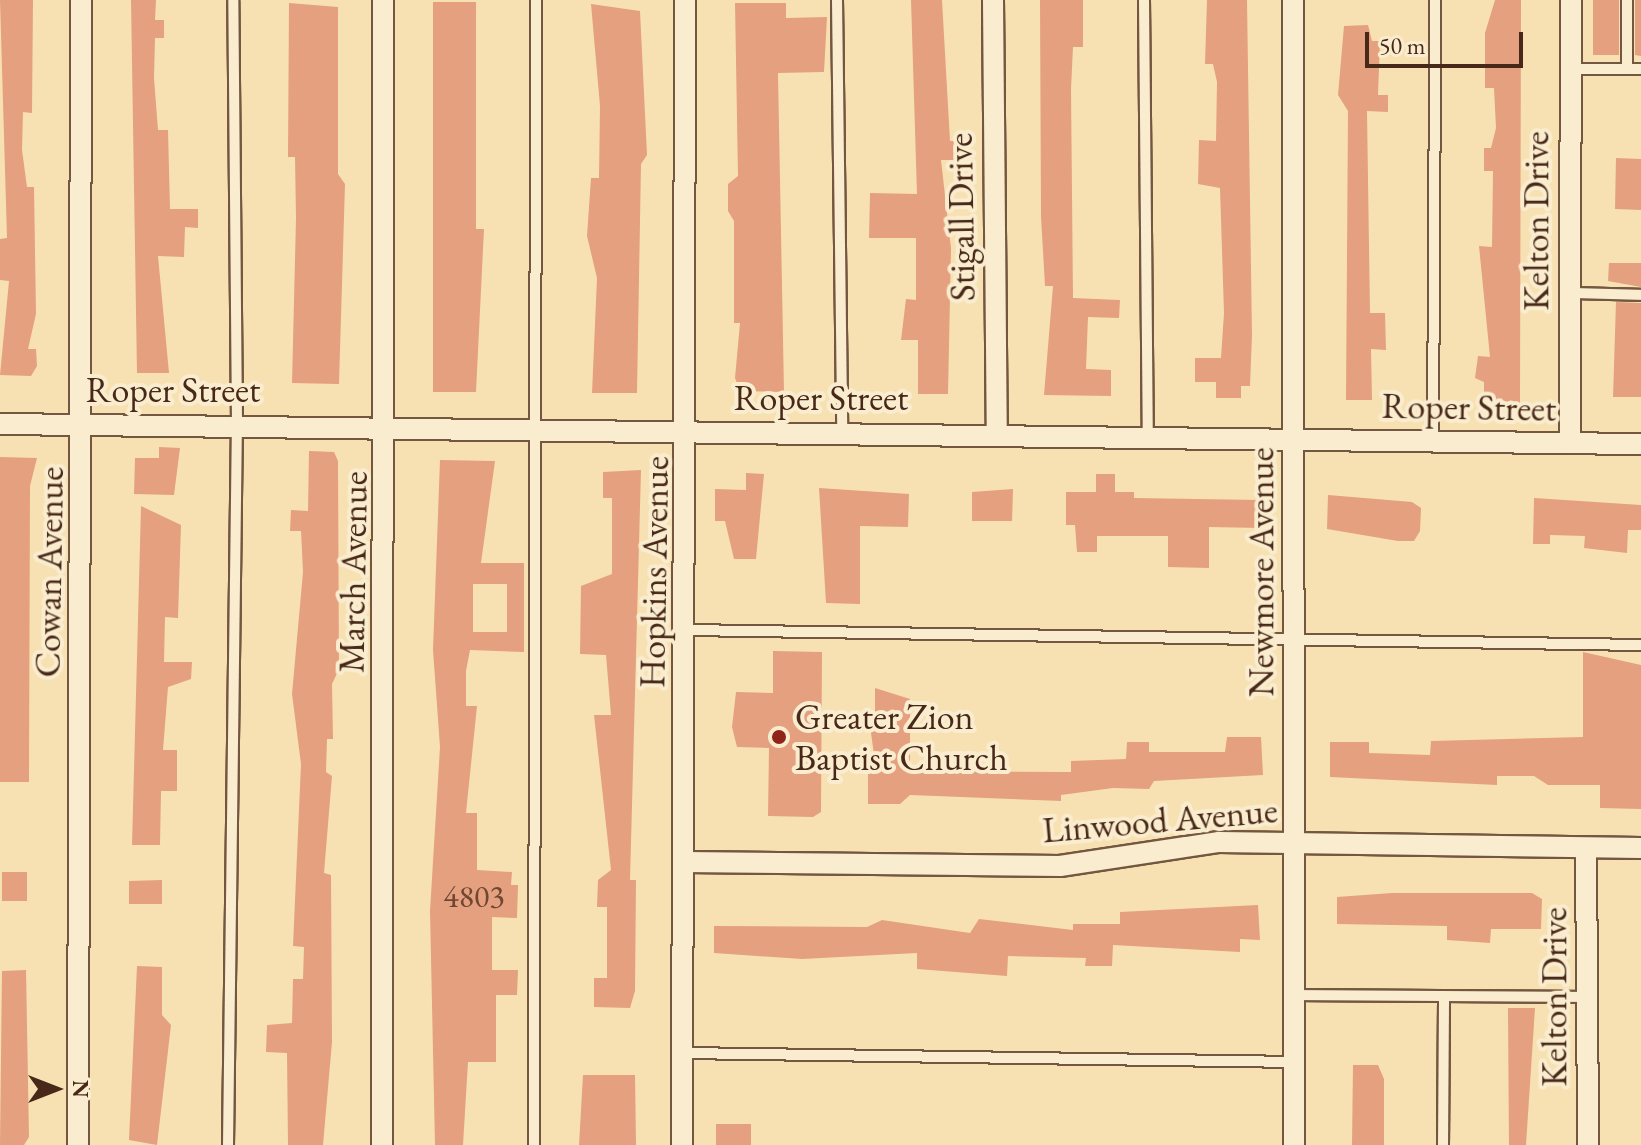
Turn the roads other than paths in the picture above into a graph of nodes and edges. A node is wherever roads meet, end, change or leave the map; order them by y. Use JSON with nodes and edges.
{"nodes":[{"id":1,"x":81,"y":0,"type":"edge"},
{"id":2,"x":233,"y":0,"type":"edge"},
{"id":3,"x":383,"y":0,"type":"edge"},
{"id":4,"x":536,"y":0,"type":"edge"},
{"id":5,"x":685,"y":0,"type":"edge"},
{"id":6,"x":837,"y":0,"type":"edge"},
{"id":7,"x":993,"y":0,"type":"edge"},
{"id":8,"x":1144,"y":0,"type":"edge"},
{"id":9,"x":1293,"y":0,"type":"edge"},
{"id":10,"x":1435,"y":0,"type":"edge"},
{"id":11,"x":1571,"y":0,"type":"edge"},
{"id":12,"x":1627,"y":0,"type":"edge"},
{"id":13,"x":1571,"y":69,"type":"junction"},
{"id":14,"x":1627,"y":69,"type":"junction"},
{"id":15,"x":1641,"y":69,"type":"edge"},
{"id":16,"x":1570,"y":293,"type":"junction"},
{"id":17,"x":1641,"y":295,"type":"edge"},
{"id":18,"x":237,"y":423,"type":"junction"},
{"id":19,"x":0,"y":424,"type":"edge"},
{"id":20,"x":84,"y":424,"type":"junction"},
{"id":21,"x":388,"y":425,"type":"junction"},
{"id":22,"x":541,"y":428,"type":"junction"},
{"id":23,"x":690,"y":431,"type":"junction"},
{"id":24,"x":842,"y":432,"type":"junction"},
{"id":25,"x":997,"y":434,"type":"junction"},
{"id":26,"x":1148,"y":437,"type":"junction"},
{"id":27,"x":1295,"y":439,"type":"junction"},
{"id":28,"x":1433,"y":441,"type":"junction"},
{"id":29,"x":1570,"y":443,"type":"junction"},
{"id":30,"x":1641,"y":444,"type":"edge"},
{"id":31,"x":687,"y":630,"type":"junction"},
{"id":32,"x":1295,"y":639,"type":"junction"},
{"id":33,"x":1641,"y":645,"type":"edge"},
{"id":34,"x":1294,"y":842,"type":"junction"},
{"id":35,"x":1586,"y":848,"type":"junction"},
{"id":36,"x":1641,"y":848,"type":"edge"},
{"id":37,"x":685,"y":862,"type":"junction"},
{"id":38,"x":1294,"y":995,"type":"junction"},
{"id":39,"x":1444,"y":996,"type":"junction"},
{"id":40,"x":1590,"y":997,"type":"junction"},
{"id":41,"x":683,"y":1053,"type":"junction"},
{"id":42,"x":1295,"y":1062,"type":"junction"},
{"id":43,"x":78,"y":1145,"type":"edge"},
{"id":44,"x":228,"y":1145,"type":"edge"},
{"id":45,"x":382,"y":1145,"type":"edge"},
{"id":46,"x":534,"y":1145,"type":"edge"},
{"id":47,"x":682,"y":1145,"type":"edge"},
{"id":48,"x":1294,"y":1145,"type":"edge"},
{"id":49,"x":1443,"y":1145,"type":"edge"},
{"id":50,"x":1588,"y":1145,"type":"edge"}],
"edges":[{"from":1,"to":20,"type":"street","name":"Cowan Avenue"},
{"from":2,"to":18,"type":"lane"},
{"from":3,"to":21,"type":"street","name":"March Avenue"},
{"from":4,"to":22,"type":"lane"},
{"from":5,"to":23,"type":"street","name":"Hopkins Avenue"},
{"from":6,"to":24,"type":"lane"},
{"from":7,"to":25,"type":"street","name":"Stigall Drive"},
{"from":8,"to":26,"type":"lane"},
{"from":9,"to":27,"type":"street","name":"Newmore Avenue"},
{"from":10,"to":28,"type":"lane"},
{"from":11,"to":13,"type":"street","name":"Kelton Drive"},
{"from":12,"to":14,"type":"lane"},
{"from":13,"to":14,"type":"lane"},
{"from":13,"to":16,"type":"street","name":"Kelton Drive"},
{"from":14,"to":15,"type":"lane"},
{"from":16,"to":17,"type":"lane"},
{"from":16,"to":29,"type":"street","name":"Kelton Drive"},
{"from":18,"to":20,"type":"street","name":"Roper Street"},
{"from":18,"to":21,"type":"street","name":"Roper Street"},
{"from":18,"to":44,"type":"lane"},
{"from":19,"to":20,"type":"street","name":"Roper Street"},
{"from":20,"to":43,"type":"street","name":"Cowan Avenue"},
{"from":21,"to":22,"type":"street","name":"Roper Street"},
{"from":21,"to":45,"type":"street","name":"March Avenue"},
{"from":22,"to":23,"type":"street","name":"Roper Street"},
{"from":22,"to":46,"type":"lane"},
{"from":23,"to":24,"type":"street","name":"Roper Street"},
{"from":23,"to":31,"type":"street","name":"Hopkins Avenue"},
{"from":24,"to":25,"type":"street","name":"Roper Street"},
{"from":25,"to":26,"type":"street","name":"Roper Street"},
{"from":26,"to":27,"type":"street","name":"Roper Street"},
{"from":27,"to":28,"type":"street","name":"Roper Street"},
{"from":27,"to":32,"type":"street","name":"Newmore Avenue"},
{"from":28,"to":29,"type":"street","name":"Roper Street"},
{"from":29,"to":30,"type":"street","name":"Roper Street"},
{"from":31,"to":32,"type":"lane"},
{"from":31,"to":37,"type":"street","name":"Hopkins Avenue"},
{"from":32,"to":33,"type":"lane"},
{"from":32,"to":34,"type":"street","name":"Newmore Avenue"},
{"from":34,"to":35,"type":"street","name":"Linwood Avenue"},
{"from":34,"to":37,"type":"street","name":"Linwood Avenue"},
{"from":34,"to":38,"type":"street","name":"Newmore Avenue"},
{"from":35,"to":36,"type":"street","name":"Linwood Avenue"},
{"from":35,"to":40,"type":"street","name":"Kelton Drive"},
{"from":37,"to":41,"type":"street","name":"Hopkins Avenue"},
{"from":38,"to":39,"type":"lane"},
{"from":38,"to":42,"type":"street","name":"Newmore Avenue"},
{"from":39,"to":40,"type":"lane"},
{"from":39,"to":49,"type":"lane"},
{"from":40,"to":50,"type":"street","name":"Kelton Drive"},
{"from":41,"to":42,"type":"lane"},
{"from":41,"to":47,"type":"street","name":"Hopkins Avenue"},
{"from":42,"to":48,"type":"street","name":"Newmore Avenue"}]}
